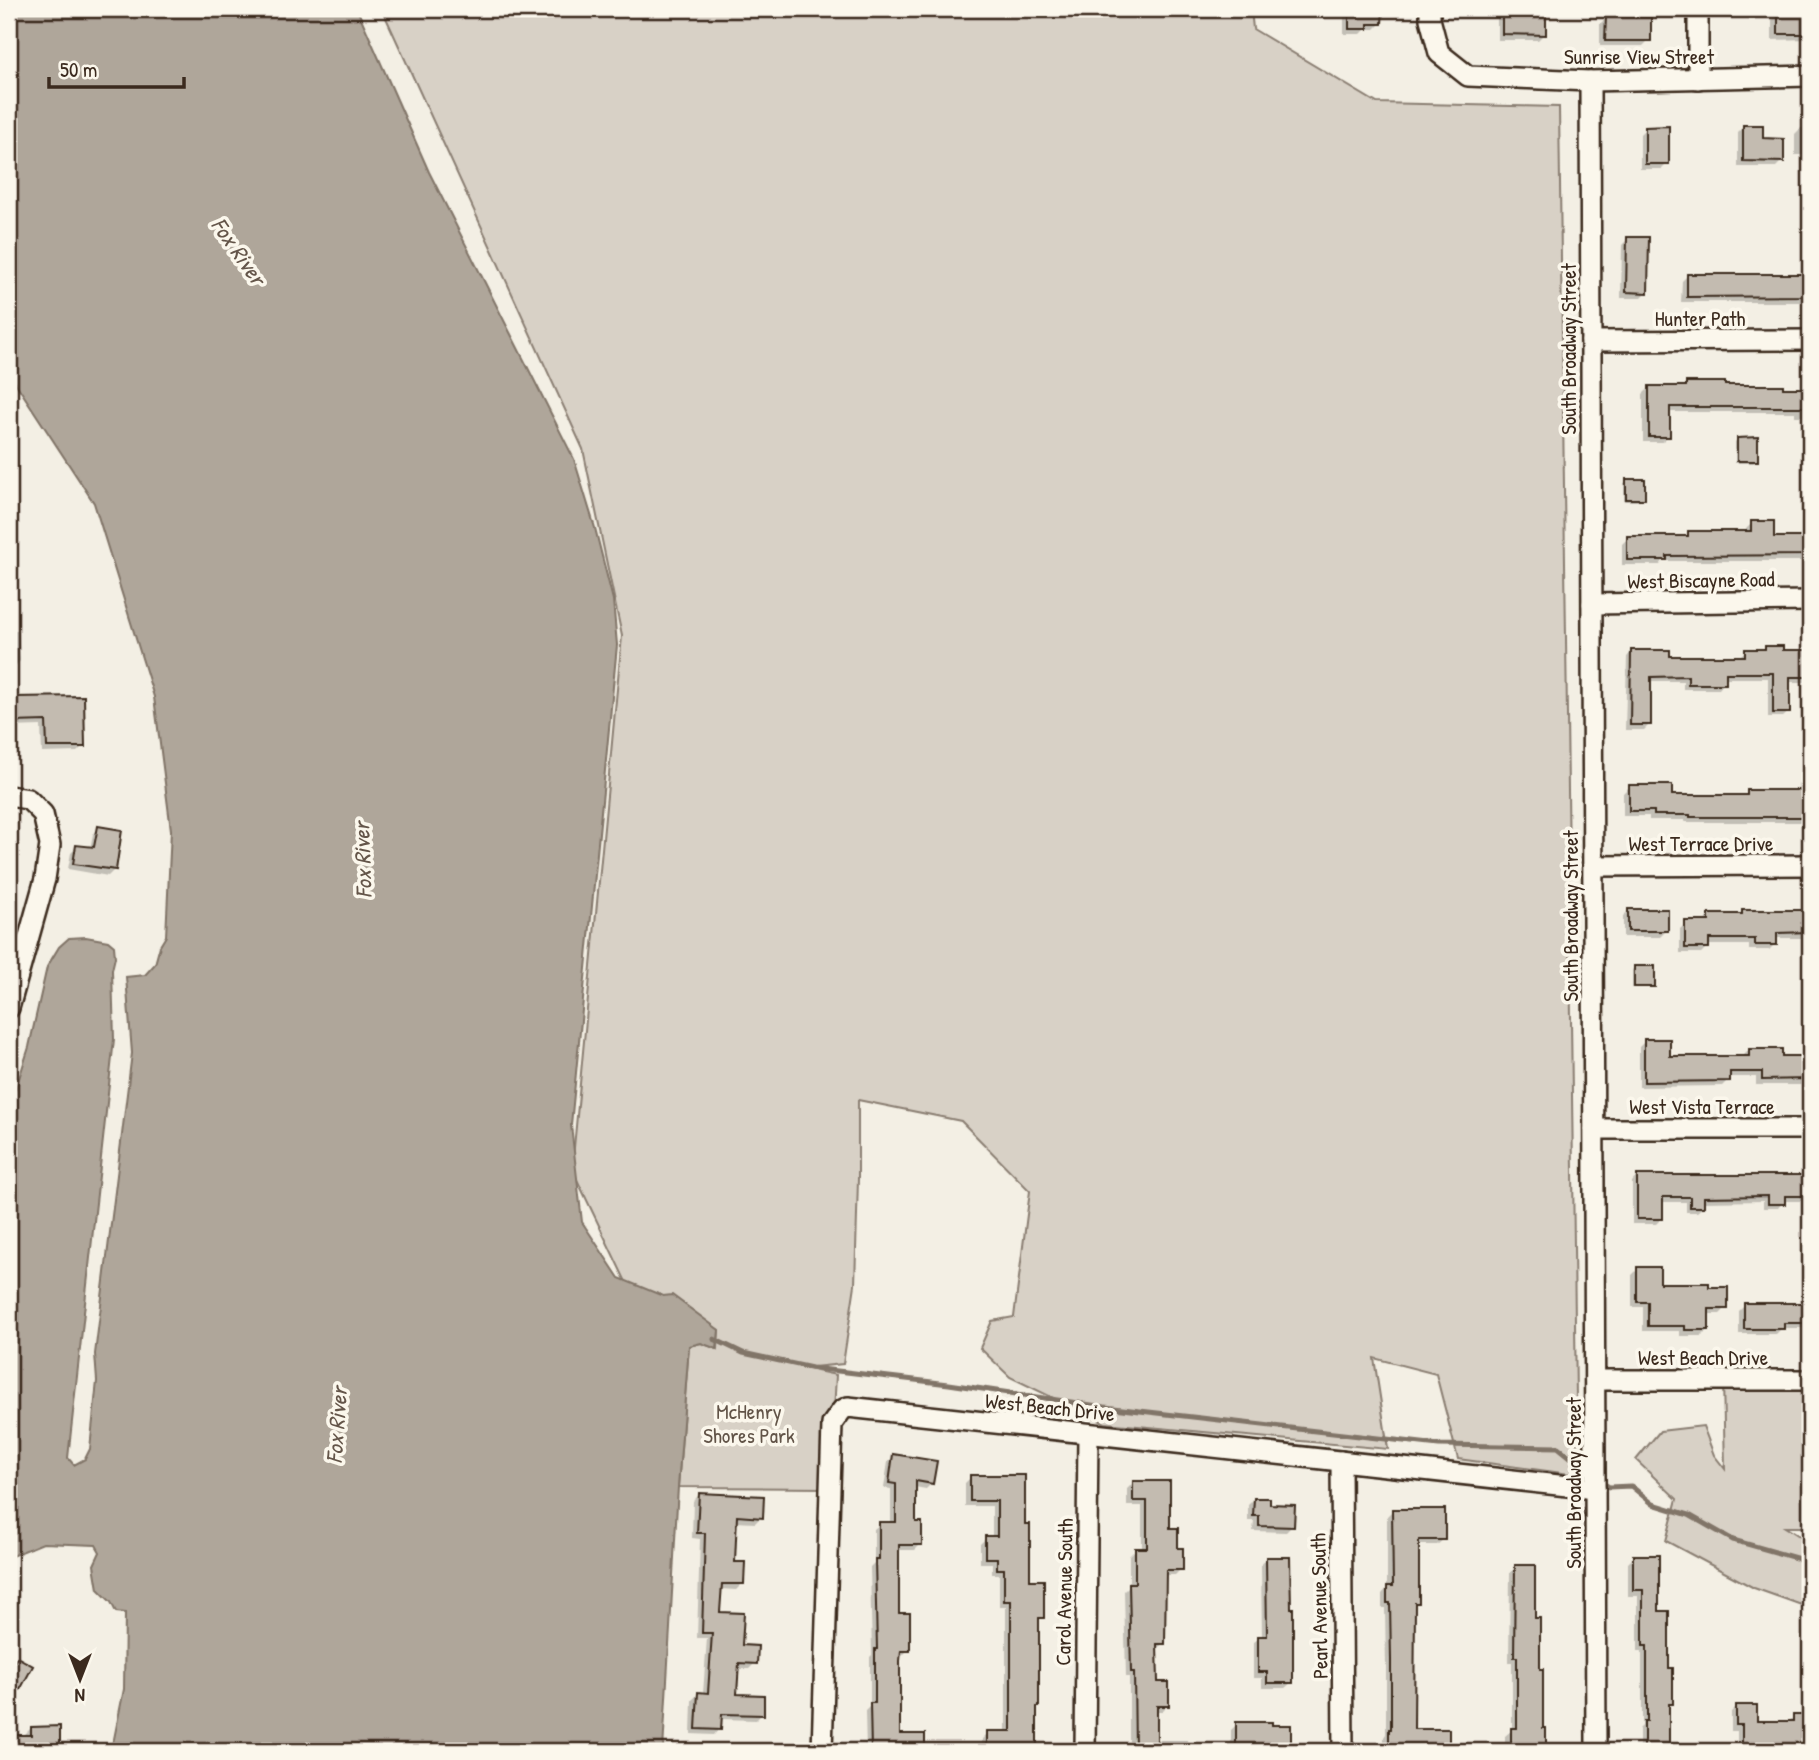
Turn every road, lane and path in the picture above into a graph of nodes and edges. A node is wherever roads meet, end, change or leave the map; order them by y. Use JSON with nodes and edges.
{"nodes":[{"id":1,"x":1430,"y":9,"type":"edge"},
{"id":2,"x":1698,"y":9,"type":"edge"},
{"id":3,"x":1810,"y":76,"type":"edge"},
{"id":4,"x":1698,"y":79,"type":"junction"},
{"id":5,"x":1590,"y":81,"type":"junction"},
{"id":6,"x":1810,"y":340,"type":"edge"},
{"id":7,"x":1591,"y":341,"type":"junction"},
{"id":8,"x":1810,"y":601,"type":"edge"},
{"id":9,"x":1592,"y":604,"type":"junction"},
{"id":10,"x":9,"y":796,"type":"edge"},
{"id":11,"x":1810,"y":865,"type":"edge"},
{"id":12,"x":1593,"y":866,"type":"junction"},
{"id":13,"x":9,"y":1008,"type":"edge"},
{"id":14,"x":1594,"y":1129,"type":"junction"},
{"id":15,"x":1810,"y":1129,"type":"edge"},
{"id":16,"x":1595,"y":1380,"type":"junction"},
{"id":17,"x":1810,"y":1380,"type":"edge"},
{"id":18,"x":1088,"y":1434,"type":"junction"},
{"id":19,"x":1341,"y":1461,"type":"junction"},
{"id":20,"x":1595,"y":1489,"type":"junction"},
{"id":21,"x":822,"y":1751,"type":"edge"},
{"id":22,"x":1085,"y":1751,"type":"edge"},
{"id":23,"x":1343,"y":1751,"type":"edge"},
{"id":24,"x":1596,"y":1751,"type":"edge"}],
"edges":[{"from":1,"to":5,"type":"street","name":"Sunrise View Street"},
{"from":2,"to":4,"type":"street"},
{"from":3,"to":4,"type":"street","name":"Sunrise View Street"},
{"from":4,"to":5,"type":"street","name":"Sunrise View Street"},
{"from":5,"to":7,"type":"street","name":"South Broadway Street"},
{"from":6,"to":7,"type":"street","name":"Hunter Path"},
{"from":7,"to":9,"type":"street","name":"South Broadway Street"},
{"from":8,"to":9,"type":"street","name":"West Biscayne Road"},
{"from":9,"to":12,"type":"street","name":"South Broadway Street"},
{"from":10,"to":13,"type":"street"},
{"from":11,"to":12,"type":"street","name":"West Terrace Drive"},
{"from":12,"to":14,"type":"street","name":"South Broadway Street"},
{"from":14,"to":15,"type":"street","name":"West Vista Terrace"},
{"from":14,"to":16,"type":"street","name":"South Broadway Street"},
{"from":16,"to":17,"type":"street","name":"West Beach Drive"},
{"from":16,"to":20,"type":"street","name":"South Broadway Street"},
{"from":18,"to":19,"type":"street","name":"West Beach Drive"},
{"from":18,"to":21,"type":"street","name":"West Beach Drive"},
{"from":18,"to":22,"type":"street","name":"Carol Avenue South"},
{"from":19,"to":20,"type":"street","name":"West Beach Drive"},
{"from":19,"to":23,"type":"street","name":"Pearl Avenue South"},
{"from":20,"to":24,"type":"street","name":"South Broadway Street"}]}
